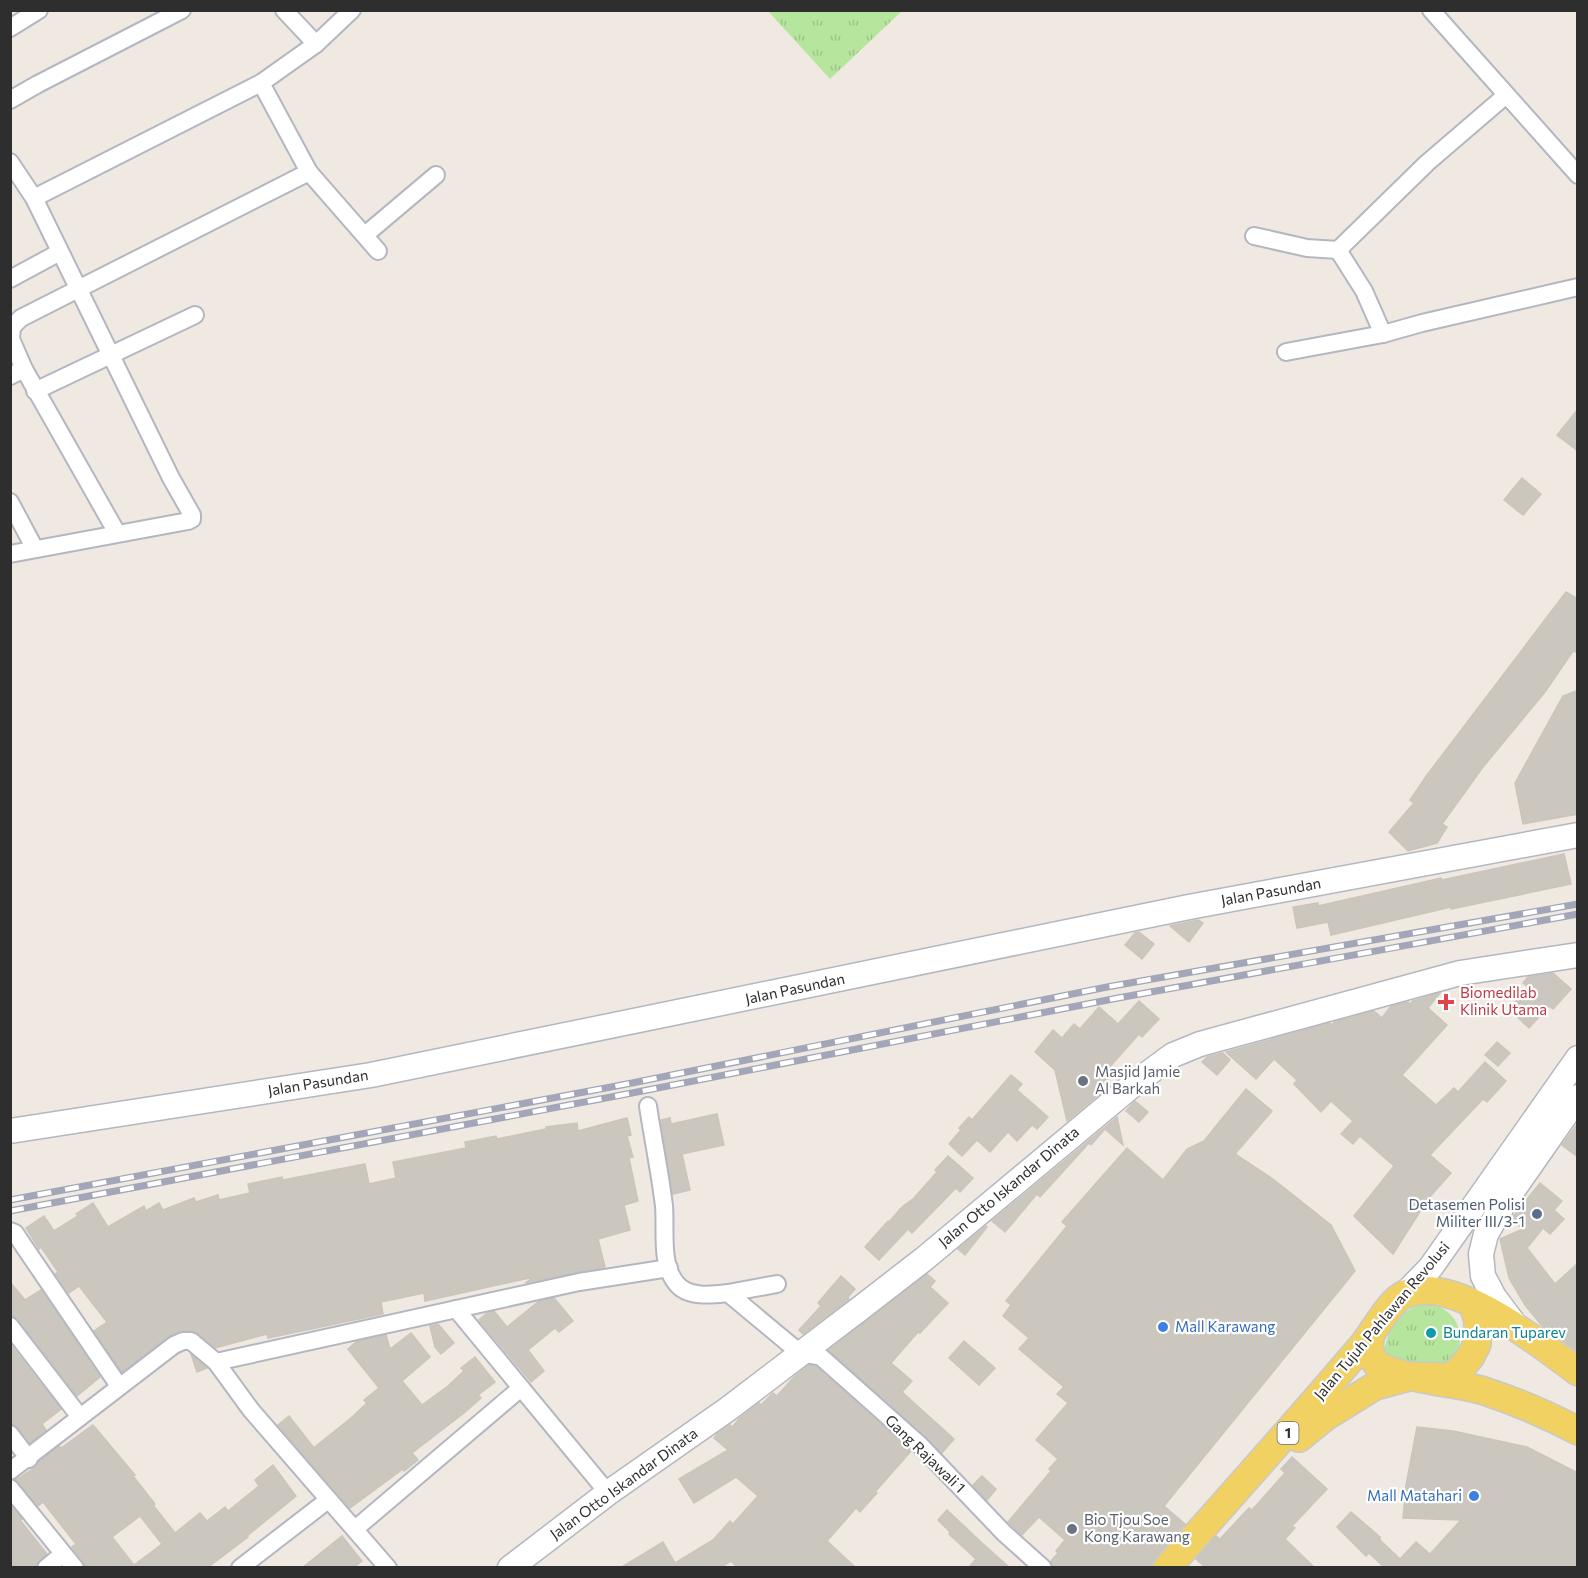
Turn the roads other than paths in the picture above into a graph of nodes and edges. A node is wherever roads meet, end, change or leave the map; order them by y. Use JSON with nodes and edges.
{"nodes":[{"id":1,"x":39,"y":10,"type":"edge"},
{"id":2,"x":182,"y":10,"type":"edge"},
{"id":3,"x":284,"y":10,"type":"edge"},
{"id":4,"x":352,"y":10,"type":"edge"},
{"id":5,"x":1431,"y":10,"type":"edge"},
{"id":6,"x":10,"y":28,"type":"edge"},
{"id":7,"x":316,"y":44,"type":"junction"},
{"id":8,"x":261,"y":83,"type":"junction"},
{"id":9,"x":1505,"y":96,"type":"junction"},
{"id":10,"x":10,"y":100,"type":"edge"},
{"id":11,"x":10,"y":162,"type":"edge"},
{"id":12,"x":309,"y":172,"type":"junction"},
{"id":13,"x":436,"y":175,"type":"dead end"},
{"id":14,"x":1578,"y":175,"type":"edge"},
{"id":15,"x":34,"y":198,"type":"junction"},
{"id":16,"x":365,"y":235,"type":"junction"},
{"id":17,"x":1254,"y":237,"type":"dead end"},
{"id":18,"x":1338,"y":250,"type":"junction"},
{"id":19,"x":378,"y":251,"type":"dead end"},
{"id":20,"x":60,"y":252,"type":"junction"},
{"id":21,"x":10,"y":279,"type":"edge"},
{"id":22,"x":1578,"y":287,"type":"edge"},
{"id":23,"x":78,"y":290,"type":"junction"},
{"id":24,"x":195,"y":315,"type":"dead end"},
{"id":25,"x":1383,"y":334,"type":"junction"},
{"id":26,"x":1286,"y":352,"type":"dead end"},
{"id":27,"x":112,"y":355,"type":"junction"},
{"id":28,"x":17,"y":373,"type":"edge"},
{"id":29,"x":35,"y":391,"type":"junction"},
{"id":30,"x":10,"y":501,"type":"edge"},
{"id":31,"x":117,"y":533,"type":"junction"},
{"id":32,"x":35,"y":549,"type":"junction"},
{"id":33,"x":10,"y":554,"type":"edge"},
{"id":34,"x":1578,"y":836,"type":"edge"},
{"id":35,"x":1578,"y":955,"type":"edge"},
{"id":36,"x":1578,"y":1058,"type":"edge"},
{"id":37,"x":1578,"y":1097,"type":"edge"},
{"id":38,"x":648,"y":1106,"type":"dead end"},
{"id":39,"x":10,"y":1131,"type":"edge"},
{"id":40,"x":10,"y":1231,"type":"edge"},
{"id":41,"x":669,"y":1268,"type":"junction"},
{"id":42,"x":1483,"y":1276,"type":"junction"},
{"id":43,"x":777,"y":1284,"type":"dead end"},
{"id":44,"x":728,"y":1293,"type":"junction"},
{"id":45,"x":1405,"y":1294,"type":"junction"},
{"id":46,"x":1472,"y":1303,"type":"junction"},
{"id":47,"x":456,"y":1309,"type":"junction"},
{"id":48,"x":10,"y":1326,"type":"edge"},
{"id":49,"x":1515,"y":1326,"type":"junction"},
{"id":50,"x":1370,"y":1337,"type":"junction"},
{"id":51,"x":800,"y":1353,"type":"junction"},
{"id":52,"x":216,"y":1362,"type":"junction"},
{"id":53,"x":1578,"y":1372,"type":"edge"},
{"id":54,"x":1413,"y":1376,"type":"junction"},
{"id":55,"x":119,"y":1386,"type":"junction"},
{"id":56,"x":522,"y":1388,"type":"junction"},
{"id":57,"x":80,"y":1417,"type":"junction"},
{"id":58,"x":1578,"y":1431,"type":"edge"},
{"id":59,"x":10,"y":1434,"type":"edge"},
{"id":60,"x":29,"y":1459,"type":"junction"},
{"id":61,"x":10,"y":1471,"type":"edge"},
{"id":62,"x":10,"y":1488,"type":"edge"},
{"id":63,"x":608,"y":1493,"type":"junction"},
{"id":64,"x":328,"y":1500,"type":"junction"},
{"id":65,"x":355,"y":1529,"type":"junction"},
{"id":66,"x":63,"y":1554,"type":"junction"},
{"id":67,"x":45,"y":1568,"type":"edge"},
{"id":68,"x":75,"y":1568,"type":"edge"},
{"id":69,"x":240,"y":1568,"type":"edge"},
{"id":70,"x":388,"y":1568,"type":"edge"},
{"id":71,"x":510,"y":1568,"type":"edge"},
{"id":72,"x":1043,"y":1568,"type":"edge"},
{"id":73,"x":1167,"y":1568,"type":"edge"},
{"id":74,"x":1182,"y":1568,"type":"edge"}],
"edges":[{"from":1,"to":6,"type":"street"},
{"from":2,"to":10,"type":"street"},
{"from":3,"to":7,"type":"street"},
{"from":4,"to":7,"type":"street"},
{"from":5,"to":9,"type":"street"},
{"from":7,"to":8,"type":"street"},
{"from":8,"to":12,"type":"street"},
{"from":8,"to":15,"type":"street"},
{"from":9,"to":14,"type":"street"},
{"from":9,"to":18,"type":"street"},
{"from":11,"to":15,"type":"street"},
{"from":12,"to":16,"type":"street"},
{"from":12,"to":23,"type":"street"},
{"from":13,"to":16,"type":"street"},
{"from":15,"to":20,"type":"street"},
{"from":16,"to":19,"type":"street"},
{"from":17,"to":18,"type":"street"},
{"from":18,"to":25,"type":"street"},
{"from":20,"to":21,"type":"street"},
{"from":20,"to":23,"type":"street"},
{"from":22,"to":25,"type":"street"},
{"from":23,"to":27,"type":"street"},
{"from":23,"to":28,"type":"street"},
{"from":24,"to":27,"type":"street"},
{"from":25,"to":26,"type":"street"},
{"from":27,"to":29,"type":"street"},
{"from":27,"to":31,"type":"street"},
{"from":28,"to":29,"type":"street"},
{"from":29,"to":31,"type":"street"},
{"from":30,"to":32,"type":"street"},
{"from":31,"to":32,"type":"street"},
{"from":32,"to":33,"type":"street"},
{"from":34,"to":39,"type":"street","name":"Jalan Pasundan"},
{"from":35,"to":51,"type":"street","name":"Jalan Otto Iskandar Dinata"},
{"from":36,"to":45,"type":"street","name":"Jalan Tujuh Pahlawan Revolusi"},
{"from":37,"to":42,"type":"street"},
{"from":38,"to":41,"type":"street"},
{"from":40,"to":55,"type":"street"},
{"from":41,"to":44,"type":"street"},
{"from":41,"to":47,"type":"street"},
{"from":42,"to":46,"type":"street"},
{"from":42,"to":49,"type":"street"},
{"from":43,"to":44,"type":"street"},
{"from":44,"to":51,"type":"street"},
{"from":45,"to":46,"type":"main road"},
{"from":45,"to":50,"type":"main road","name":"Jalan Tujuh Pahlawan Revolusi","number":"1"},
{"from":46,"to":49,"type":"main road"},
{"from":46,"to":54,"type":"main road"},
{"from":47,"to":52,"type":"street"},
{"from":47,"to":56,"type":"street"},
{"from":48,"to":57,"type":"street"},
{"from":49,"to":53,"type":"main road"},
{"from":50,"to":54,"type":"main road"},
{"from":50,"to":73,"type":"main road","name":"Jalan Tujuh Pahlawan Revolusi","number":"1"},
{"from":51,"to":63,"type":"street","name":"Jalan Otto Iskandar Dinata"},
{"from":51,"to":72,"type":"street","name":"Gang Rajawali 1"},
{"from":52,"to":55,"type":"street"},
{"from":52,"to":64,"type":"street"},
{"from":54,"to":58,"type":"main road","number":"1"},
{"from":54,"to":74,"type":"main road","name":"Jalan Tujuh Pahlawan Revolusi","number":"1"},
{"from":55,"to":57,"type":"street"},
{"from":56,"to":63,"type":"street"},
{"from":56,"to":65,"type":"street"},
{"from":57,"to":60,"type":"street"},
{"from":59,"to":60,"type":"street"},
{"from":60,"to":61,"type":"street"},
{"from":62,"to":66,"type":"street"},
{"from":63,"to":71,"type":"street","name":"Jalan Otto Iskandar Dinata"},
{"from":64,"to":65,"type":"street"},
{"from":64,"to":69,"type":"street"},
{"from":65,"to":70,"type":"street"},
{"from":66,"to":67,"type":"street"},
{"from":66,"to":68,"type":"street"}]}
